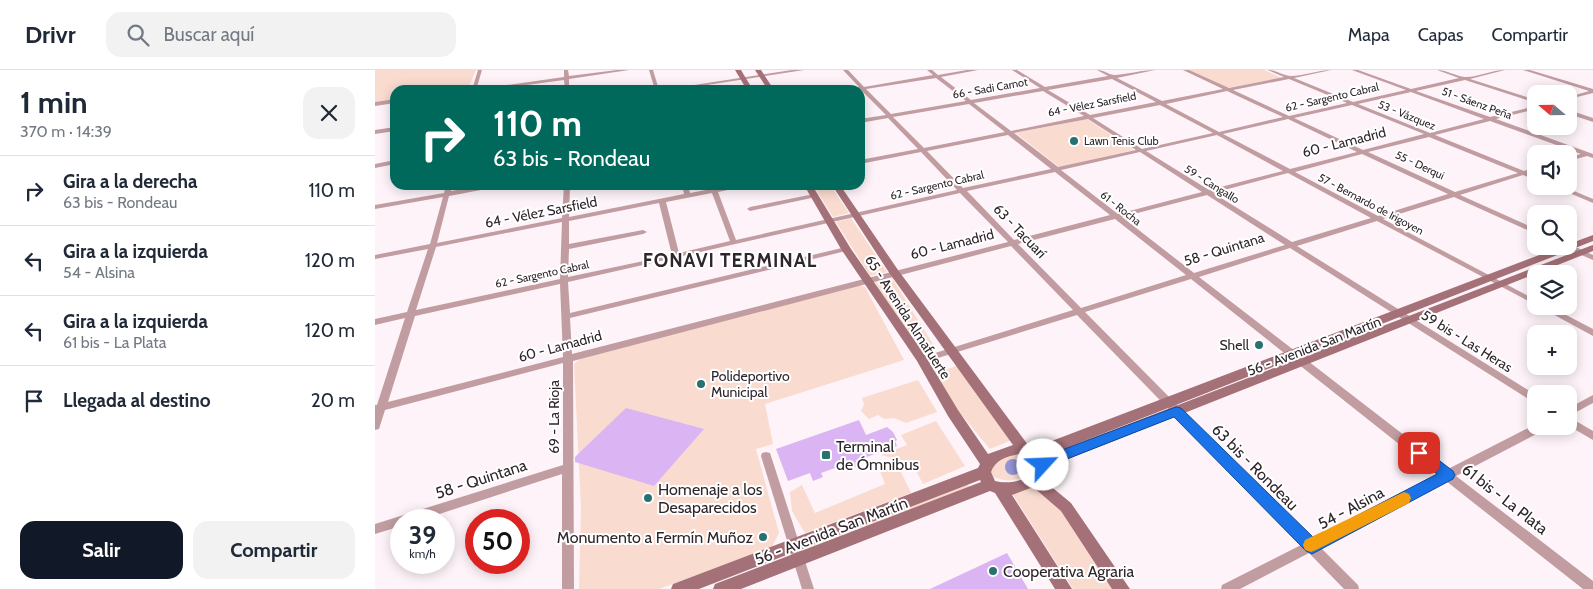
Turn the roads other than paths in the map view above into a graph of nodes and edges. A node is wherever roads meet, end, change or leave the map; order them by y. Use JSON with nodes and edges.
{"nodes":[{"id":1,"x":480,"y":70,"type":"edge"},
{"id":2,"x":566,"y":70,"type":"edge"},
{"id":3,"x":627,"y":70,"type":"edge"},
{"id":4,"x":651,"y":70,"type":"edge"},
{"id":5,"x":738,"y":70,"type":"edge"},
{"id":6,"x":802,"y":70,"type":"edge"},
{"id":7,"x":845,"y":70,"type":"edge"},
{"id":8,"x":929,"y":70,"type":"edge"},
{"id":9,"x":976,"y":70,"type":"edge"},
{"id":10,"x":1014,"y":70,"type":"edge"},
{"id":11,"x":1099,"y":70,"type":"edge"},
{"id":12,"x":1153,"y":70,"type":"edge"},
{"id":13,"x":1185,"y":70,"type":"edge"},
{"id":14,"x":1269,"y":70,"type":"edge"},
{"id":15,"x":1329,"y":70,"type":"edge"},
{"id":16,"x":1354,"y":70,"type":"edge"},
{"id":17,"x":1439,"y":70,"type":"edge"},
{"id":18,"x":1503,"y":70,"type":"edge"},
{"id":19,"x":1525,"y":70,"type":"edge"},
{"id":20,"x":608,"y":71,"type":"edge"},
{"id":21,"x":760,"y":73,"type":"edge"},
{"id":22,"x":937,"y":76,"type":"junction"},
{"id":23,"x":1112,"y":77,"type":"junction"},
{"id":24,"x":566,"y":78,"type":"junction"},
{"id":25,"x":1289,"y":78,"type":"junction"},
{"id":26,"x":1465,"y":78,"type":"junction"},
{"id":27,"x":743,"y":79,"type":"junction"},
{"id":28,"x":476,"y":85,"type":"edge"},
{"id":29,"x":515,"y":85,"type":"edge"},
{"id":30,"x":567,"y":85,"type":"edge"},
{"id":31,"x":656,"y":85,"type":"edge"},
{"id":32,"x":700,"y":85,"type":"edge"},
{"id":33,"x":747,"y":85,"type":"edge"},
{"id":34,"x":768,"y":85,"type":"edge"},
{"id":35,"x":860,"y":85,"type":"edge"},
{"id":36,"x":865,"y":88,"type":"edge"},
{"id":37,"x":1045,"y":89,"type":"junction"},
{"id":38,"x":865,"y":90,"type":"edge"},
{"id":39,"x":1227,"y":90,"type":"junction"},
{"id":40,"x":1413,"y":91,"type":"junction"},
{"id":41,"x":1593,"y":91,"type":"edge"},
{"id":42,"x":1577,"y":96,"type":"edge"},
{"id":43,"x":1527,"y":99,"type":"edge"},
{"id":44,"x":390,"y":102,"type":"edge"},
{"id":45,"x":971,"y":102,"type":"junction"},
{"id":46,"x":1159,"y":103,"type":"junction"},
{"id":47,"x":1355,"y":104,"type":"junction"},
{"id":48,"x":376,"y":105,"type":"edge"},
{"id":49,"x":1527,"y":109,"type":"edge"},
{"id":50,"x":1577,"y":115,"type":"edge"},
{"id":51,"x":889,"y":116,"type":"junction"},
{"id":52,"x":1088,"y":117,"type":"junction"},
{"id":53,"x":1290,"y":118,"type":"junction"},
{"id":54,"x":1491,"y":119,"type":"junction"},
{"id":55,"x":865,"y":120,"type":"edge"},
{"id":56,"x":1593,"y":120,"type":"edge"},
{"id":57,"x":390,"y":130,"type":"edge"},
{"id":58,"x":375,"y":132,"type":"edge"},
{"id":59,"x":1009,"y":132,"type":"junction"},
{"id":60,"x":1217,"y":134,"type":"junction"},
{"id":61,"x":1430,"y":135,"type":"junction"},
{"id":62,"x":922,"y":150,"type":"junction"},
{"id":63,"x":1142,"y":150,"type":"junction"},
{"id":64,"x":1593,"y":151,"type":"edge"},
{"id":65,"x":1364,"y":152,"type":"junction"},
{"id":66,"x":1586,"y":154,"type":"junction"},
{"id":67,"x":1593,"y":156,"type":"edge"},
{"id":68,"x":1577,"y":157,"type":"edge"},
{"id":69,"x":865,"y":161,"type":"edge"},
{"id":70,"x":390,"y":163,"type":"edge"},
{"id":71,"x":375,"y":166,"type":"edge"},
{"id":72,"x":1056,"y":170,"type":"junction"},
{"id":73,"x":1287,"y":171,"type":"junction"},
{"id":74,"x":1527,"y":172,"type":"edge"},
{"id":75,"x":1523,"y":173,"type":"junction"},
{"id":76,"x":1527,"y":175,"type":"edge"},
{"id":77,"x":444,"y":190,"type":"edge"},
{"id":78,"x":448,"y":190,"type":"edge"},
{"id":79,"x":567,"y":190,"type":"edge"},
{"id":80,"x":687,"y":190,"type":"edge"},
{"id":81,"x":715,"y":190,"type":"joint"},
{"id":82,"x":811,"y":190,"type":"edge"},
{"id":83,"x":839,"y":190,"type":"edge"},
{"id":84,"x":963,"y":190,"type":"junction"},
{"id":85,"x":1206,"y":192,"type":"junction"},
{"id":86,"x":1455,"y":194,"type":"junction"},
{"id":87,"x":1577,"y":195,"type":"edge"},
{"id":88,"x":689,"y":196,"type":"junction"},
{"id":89,"x":814,"y":196,"type":"junction"},
{"id":90,"x":1593,"y":201,"type":"edge"},
{"id":91,"x":662,"y":202,"type":"junction"},
{"id":92,"x":375,"y":206,"type":"edge"},
{"id":93,"x":750,"y":209,"type":"dead end"},
{"id":94,"x":856,"y":214,"type":"junction"},
{"id":95,"x":1115,"y":216,"type":"junction"},
{"id":96,"x":1376,"y":218,"type":"junction"},
{"id":97,"x":566,"y":219,"type":"junction"},
{"id":98,"x":829,"y":220,"type":"junction"},
{"id":99,"x":1527,"y":228,"type":"edge"},
{"id":100,"x":643,"y":232,"type":"dead end"},
{"id":101,"x":1593,"y":238,"type":"edge"},
{"id":102,"x":734,"y":243,"type":"junction"},
{"id":103,"x":1012,"y":243,"type":"junction"},
{"id":104,"x":1577,"y":244,"type":"edge"},
{"id":105,"x":1291,"y":245,"type":"junction"},
{"id":106,"x":433,"y":246,"type":"junction"},
{"id":107,"x":566,"y":247,"type":"junction"},
{"id":108,"x":1593,"y":248,"type":"edge"},
{"id":109,"x":846,"y":249,"type":"junction"},
{"id":110,"x":1577,"y":251,"type":"edge"},
{"id":111,"x":1581,"y":253,"type":"junction"},
{"id":112,"x":1548,"y":255,"type":"edge"},
{"id":113,"x":676,"y":256,"type":"junction"},
{"id":114,"x":375,"y":257,"type":"edge"},
{"id":115,"x":1593,"y":258,"type":"edge"},
{"id":116,"x":894,"y":272,"type":"junction"},
{"id":117,"x":1191,"y":275,"type":"junction"},
{"id":118,"x":1489,"y":278,"type":"junction"},
{"id":119,"x":564,"y":280,"type":"junction"},
{"id":120,"x":867,"y":280,"type":"junction"},
{"id":121,"x":1501,"y":285,"type":"junction"},
{"id":122,"x":1527,"y":298,"type":"edge"},
{"id":123,"x":1079,"y":310,"type":"junction"},
{"id":124,"x":412,"y":314,"type":"junction"},
{"id":125,"x":1559,"y":315,"type":"edge"},
{"id":126,"x":567,"y":316,"type":"junction"},
{"id":127,"x":1404,"y":317,"type":"junction"},
{"id":128,"x":375,"y":322,"type":"edge"},
{"id":129,"x":1593,"y":333,"type":"edge"},
{"id":130,"x":951,"y":349,"type":"junction"},
{"id":131,"x":568,"y":358,"type":"junction"},
{"id":132,"x":1298,"y":358,"type":"junction"},
{"id":133,"x":922,"y":360,"type":"junction"},
{"id":134,"x":1527,"y":394,"type":"edge"},
{"id":135,"x":1593,"y":399,"type":"edge"},
{"id":136,"x":1172,"y":407,"type":"junction"},
{"id":137,"x":378,"y":408,"type":"edge"},
{"id":138,"x":1577,"y":408,"type":"edge"},
{"id":139,"x":375,"y":426,"type":"edge"},
{"id":140,"x":1577,"y":426,"type":"edge"},
{"id":141,"x":1527,"y":434,"type":"edge"},
{"id":142,"x":1593,"y":436,"type":"edge"},
{"id":143,"x":1034,"y":455,"type":"junction"},
{"id":144,"x":766,"y":456,"type":"dead end"},
{"id":145,"x":568,"y":468,"type":"junction"},
{"id":146,"x":1448,"y":475,"type":"junction"},
{"id":147,"x":990,"y":477,"type":"junction"},
{"id":148,"x":1034,"y":480,"type":"junction"},
{"id":149,"x":440,"y":509,"type":"edge"},
{"id":150,"x":390,"y":525,"type":"edge"},
{"id":151,"x":375,"y":530,"type":"edge"},
{"id":152,"x":1312,"y":546,"type":"junction"},
{"id":153,"x":796,"y":552,"type":"junction"},
{"id":154,"x":568,"y":589,"type":"edge"},
{"id":155,"x":679,"y":589,"type":"edge"},
{"id":156,"x":721,"y":589,"type":"edge"},
{"id":157,"x":808,"y":589,"type":"edge"},
{"id":158,"x":1064,"y":589,"type":"edge"},
{"id":159,"x":1122,"y":589,"type":"edge"},
{"id":160,"x":1227,"y":589,"type":"edge"},
{"id":161,"x":1353,"y":589,"type":"edge"},
{"id":162,"x":1593,"y":589,"type":"edge"}],
"edges":[{"from":1,"to":28,"type":"street"},
{"from":2,"to":24,"type":"street"},
{"from":3,"to":20,"type":"street"},
{"from":4,"to":31,"type":"street"},
{"from":5,"to":27,"type":"main road"},
{"from":6,"to":21,"type":"street"},
{"from":7,"to":35,"type":"street","name":"63 - Tacuarí"},
{"from":8,"to":22,"type":"street","name":"61 - Rocha"},
{"from":9,"to":22,"type":"street"},
{"from":10,"to":37,"type":"street","name":"59 - Cangallo"},
{"from":11,"to":23,"type":"street","name":"57 - Bernardo de Irigoyen"},
{"from":12,"to":23,"type":"street","name":"66 - Sadi Carnot"},
{"from":13,"to":39,"type":"street","name":"55 - Derqui"},
{"from":14,"to":25,"type":"street","name":"53 - Vázquez"},
{"from":15,"to":25,"type":"street","name":"64 - Vélez Sarsfield"},
{"from":16,"to":40,"type":"street","name":"51 - Sáenz Peña"},
{"from":17,"to":26,"type":"street"},
{"from":18,"to":26,"type":"street","name":"62 - Sargento Cabral"},
{"from":19,"to":41,"type":"street"},
{"from":20,"to":24,"type":"street"},
{"from":21,"to":27,"type":"street"},
{"from":21,"to":34,"type":"main road"},
{"from":22,"to":36,"type":"street"},
{"from":22,"to":45,"type":"street","name":"61 - Rocha"},
{"from":23,"to":37,"type":"street","name":"66 - Sadi Carnot"},
{"from":23,"to":46,"type":"street","name":"57 - Bernardo de Irigoyen"},
{"from":24,"to":29,"type":"street"},
{"from":24,"to":30,"type":"street"},
{"from":25,"to":39,"type":"street","name":"64 - Vélez Sarsfield"},
{"from":25,"to":47,"type":"street","name":"53 - Vázquez"},
{"from":26,"to":40,"type":"street","name":"62 - Sargento Cabral"},
{"from":26,"to":43,"type":"street"},
{"from":27,"to":32,"type":"street"},
{"from":27,"to":33,"type":"main road"},
{"from":37,"to":45,"type":"street","name":"66 - Sadi Carnot"},
{"from":37,"to":52,"type":"street","name":"59 - Cangallo"},
{"from":38,"to":51,"type":"street","name":"63 - Tacuarí"},
{"from":39,"to":46,"type":"street","name":"64 - Vélez Sarsfield"},
{"from":39,"to":53,"type":"street","name":"55 - Derqui"},
{"from":40,"to":47,"type":"street","name":"62 - Sargento Cabral"},
{"from":40,"to":54,"type":"street","name":"51 - Sáenz Peña"},
{"from":41,"to":42,"type":"street"},
{"from":44,"to":48,"type":"street"},
{"from":45,"to":51,"type":"street","name":"66 - Sadi Carnot"},
{"from":45,"to":59,"type":"street","name":"61 - Rocha"},
{"from":46,"to":52,"type":"street","name":"64 - Vélez Sarsfield"},
{"from":46,"to":60,"type":"street","name":"57 - Bernardo de Irigoyen"},
{"from":47,"to":53,"type":"street","name":"62 - Sargento Cabral"},
{"from":47,"to":61,"type":"street","name":"53 - Vázquez"},
{"from":49,"to":54,"type":"street","name":"60 - Lamadrid"},
{"from":50,"to":56,"type":"street"},
{"from":51,"to":55,"type":"street","name":"66 - Sadi Carnot"},
{"from":51,"to":62,"type":"street","name":"63 - Tacuarí"},
{"from":52,"to":59,"type":"street","name":"64 - Vélez Sarsfield"},
{"from":52,"to":63,"type":"street","name":"59 - Cangallo"},
{"from":53,"to":60,"type":"street","name":"62 - Sargento Cabral"},
{"from":53,"to":65,"type":"street","name":"55 - Derqui"},
{"from":54,"to":61,"type":"street","name":"60 - Lamadrid"},
{"from":54,"to":66,"type":"street","name":"51 - Sáenz Peña"},
{"from":57,"to":58,"type":"street"},
{"from":59,"to":62,"type":"street","name":"64 - Vélez Sarsfield"},
{"from":59,"to":72,"type":"street","name":"61 - Rocha"},
{"from":60,"to":63,"type":"street","name":"62 - Sargento Cabral"},
{"from":60,"to":73,"type":"street","name":"57 - Bernardo de Irigoyen"},
{"from":61,"to":65,"type":"street","name":"60 - Lamadrid"},
{"from":61,"to":75,"type":"street","name":"53 - Vázquez"},
{"from":62,"to":69,"type":"street","name":"64 - Vélez Sarsfield"},
{"from":62,"to":84,"type":"street","name":"63 - Tacuarí"},
{"from":63,"to":72,"type":"street","name":"62 - Sargento Cabral"},
{"from":63,"to":85,"type":"street","name":"59 - Cangallo"},
{"from":64,"to":66,"type":"street"},
{"from":65,"to":73,"type":"street","name":"60 - Lamadrid"},
{"from":65,"to":86,"type":"street","name":"55 - Derqui"},
{"from":66,"to":67,"type":"street","name":"51 - Sáenz Peña"},
{"from":66,"to":68,"type":"street"},
{"from":70,"to":71,"type":"street"},
{"from":72,"to":84,"type":"street","name":"62 - Sargento Cabral"},
{"from":72,"to":95,"type":"street","name":"61 - Rocha"},
{"from":73,"to":85,"type":"street","name":"60 - Lamadrid"},
{"from":73,"to":96,"type":"street","name":"57 - Bernardo de Irigoyen"},
{"from":74,"to":75,"type":"street","name":"58 - Quintana"},
{"from":75,"to":76,"type":"street","name":"53 - Vázquez"},
{"from":75,"to":86,"type":"street","name":"58 - Quintana"},
{"from":77,"to":92,"type":"street"},
{"from":78,"to":106,"type":"street"},
{"from":79,"to":97,"type":"street","name":"69 - La Rioja"},
{"from":80,"to":88,"type":"street"},
{"from":81,"to":88,"type":"street","name":"64 - Vélez Sarsfield"},
{"from":81,"to":102,"type":"street"},
{"from":82,"to":89,"type":"main road","name":"65 - Avenida Almafuerte"},
{"from":83,"to":94,"type":"main road","name":"65 - Avenida Almafuerte"},
{"from":84,"to":94,"type":"street","name":"62 - Sargento Cabral"},
{"from":84,"to":103,"type":"street","name":"63 - Tacuarí"},
{"from":85,"to":95,"type":"street","name":"60 - Lamadrid"},
{"from":85,"to":105,"type":"street","name":"59 - Cangallo"},
{"from":86,"to":96,"type":"street","name":"58 - Quintana"},
{"from":86,"to":99,"type":"street","name":"55 - Derqui"},
{"from":87,"to":90,"type":"street"},
{"from":88,"to":91,"type":"street","name":"64 - Vélez Sarsfield"},
{"from":89,"to":93,"type":"street"},
{"from":89,"to":98,"type":"main road","name":"65 - Avenida Almafuerte"},
{"from":91,"to":97,"type":"street","name":"64 - Vélez Sarsfield"},
{"from":91,"to":113,"type":"street"},
{"from":94,"to":98,"type":"street","name":"62 - Sargento Cabral"},
{"from":94,"to":116,"type":"main road","name":"65 - Avenida Almafuerte"},
{"from":95,"to":103,"type":"street","name":"60 - Lamadrid"},
{"from":95,"to":117,"type":"street","name":"61 - Rocha"},
{"from":96,"to":105,"type":"street","name":"58 - Quintana"},
{"from":96,"to":118,"type":"street","name":"57 - Bernardo de Irigoyen"},
{"from":97,"to":106,"type":"street","name":"64 - Vélez Sarsfield"},
{"from":97,"to":107,"type":"street","name":"69 - La Rioja"},
{"from":98,"to":102,"type":"street","name":"62 - Sargento Cabral"},
{"from":98,"to":109,"type":"main road","name":"65 - Avenida Almafuerte"},
{"from":100,"to":107,"type":"street"},
{"from":101,"to":104,"type":"main road","name":"56 - Avenida San Martín"},
{"from":102,"to":113,"type":"street","name":"62 - Sargento Cabral"},
{"from":103,"to":116,"type":"street","name":"60 - Lamadrid"},
{"from":103,"to":123,"type":"street","name":"63 - Tacuarí"},
{"from":105,"to":117,"type":"street","name":"58 - Quintana"},
{"from":105,"to":127,"type":"street","name":"59 - Cangallo"},
{"from":106,"to":114,"type":"street","name":"64 - Vélez Sarsfield"},
{"from":106,"to":124,"type":"street"},
{"from":107,"to":119,"type":"street","name":"69 - La Rioja"},
{"from":108,"to":111,"type":"main road","name":"56 - Avenida San Martín"},
{"from":109,"to":120,"type":"main road","name":"65 - Avenida Almafuerte"},
{"from":109,"to":126,"type":"street"},
{"from":110,"to":111,"type":"street"},
{"from":111,"to":115,"type":"street"},
{"from":111,"to":121,"type":"main road","name":"56 - Avenida San Martín"},
{"from":112,"to":118,"type":"main road","name":"56 - Avenida San Martín"},
{"from":113,"to":119,"type":"street","name":"62 - Sargento Cabral"},
{"from":116,"to":120,"type":"street","name":"60 - Lamadrid"},
{"from":116,"to":130,"type":"main road","name":"65 - Avenida Almafuerte"},
{"from":117,"to":123,"type":"street","name":"58 - Quintana"},
{"from":117,"to":132,"type":"street","name":"61 - Rocha"},
{"from":118,"to":121,"type":"street","name":"57 - Bernardo de Irigoyen"},
{"from":118,"to":127,"type":"main road","name":"56 - Avenida San Martín"},
{"from":119,"to":124,"type":"street","name":"62 - Sargento Cabral"},
{"from":119,"to":126,"type":"street","name":"69 - La Rioja"},
{"from":120,"to":131,"type":"street","name":"60 - Lamadrid"},
{"from":120,"to":133,"type":"main road","name":"65 - Avenida Almafuerte"},
{"from":121,"to":122,"type":"street","name":"57 - Bernardo de Irigoyen"},
{"from":121,"to":127,"type":"main road","name":"56 - Avenida San Martín"},
{"from":123,"to":130,"type":"street","name":"58 - Quintana"},
{"from":123,"to":136,"type":"street","name":"63 - Tacuarí"},
{"from":124,"to":128,"type":"street","name":"62 - Sargento Cabral"},
{"from":124,"to":137,"type":"street"},
{"from":125,"to":129,"type":"street"},
{"from":126,"to":131,"type":"street","name":"69 - La Rioja"},
{"from":127,"to":132,"type":"main road","name":"56 - Avenida San Martín"},
{"from":127,"to":134,"type":"street","name":"59 bis - Las Heras"},
{"from":130,"to":133,"type":"street","name":"58 - Quintana"},
{"from":130,"to":143,"type":"main road","name":"65 - Avenida Almafuerte"},
{"from":131,"to":137,"type":"street","name":"60 - Lamadrid"},
{"from":131,"to":145,"type":"street","name":"69 - La Rioja"},
{"from":132,"to":136,"type":"main road","name":"56 - Avenida San Martín"},
{"from":132,"to":146,"type":"street","name":"61 bis - La Plata"},
{"from":133,"to":147,"type":"main road","name":"65 - Avenida Almafuerte"},
{"from":135,"to":138,"type":"street"},
{"from":136,"to":143,"type":"main road","name":"56 - Avenida San Martín"},
{"from":136,"to":152,"type":"street","name":"63 bis - Rondeau"},
{"from":137,"to":139,"type":"street"},
{"from":140,"to":142,"type":"street"},
{"from":141,"to":146,"type":"street","name":"54 - Alsina"},
{"from":143,"to":147,"type":"main road","name":"56 - Avenida San Martín"},
{"from":143,"to":148,"type":"main road"},
{"from":144,"to":153,"type":"street"},
{"from":145,"to":149,"type":"street","name":"58 - Quintana"},
{"from":145,"to":154,"type":"street","name":"69 - La Rioja"},
{"from":146,"to":152,"type":"street","name":"54 - Alsina"},
{"from":146,"to":162,"type":"street","name":"61 bis - La Plata"},
{"from":147,"to":148,"type":"main road"},
{"from":147,"to":153,"type":"main road","name":"56 - Avenida San Martín"},
{"from":147,"to":158,"type":"main road","name":"65 - Avenida Almafuerte"},
{"from":148,"to":159,"type":"main road"},
{"from":150,"to":151,"type":"street","name":"58 - Quintana"},
{"from":152,"to":160,"type":"street","name":"54 - Alsina"},
{"from":152,"to":161,"type":"street","name":"63 bis - Rondeau"},
{"from":153,"to":155,"type":"main road","name":"56 - Avenida San Martín"},
{"from":153,"to":156,"type":"main road","name":"56 - Avenida San Martín"},
{"from":153,"to":157,"type":"street"}]}
